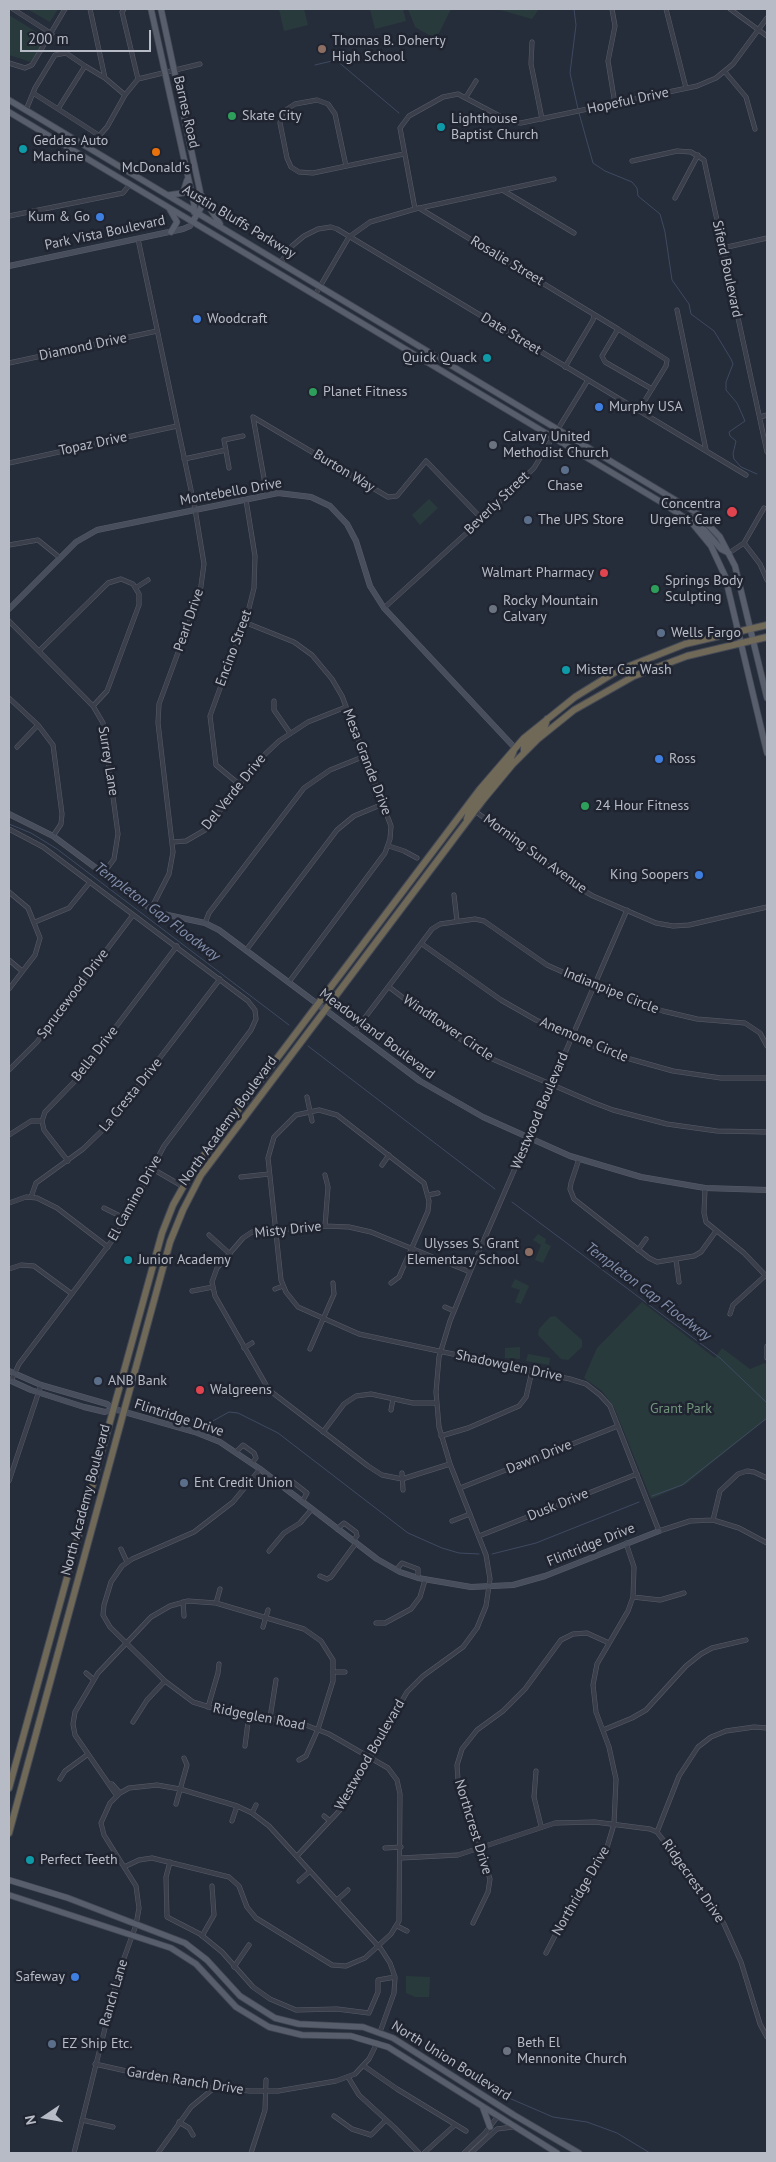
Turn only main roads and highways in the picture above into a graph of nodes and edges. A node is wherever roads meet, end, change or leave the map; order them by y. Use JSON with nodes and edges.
{"nodes":[{"id":1,"x":151,"y":9,"type":"edge"},
{"id":2,"x":162,"y":9,"type":"edge"},
{"id":3,"x":9,"y":100,"type":"edge"},
{"id":4,"x":9,"y":112,"type":"edge"},
{"id":5,"x":50,"y":136,"type":"junction"},
{"id":6,"x":89,"y":147,"type":"junction"},
{"id":7,"x":188,"y":176,"type":"junction"},
{"id":8,"x":200,"y":192,"type":"junction"},
{"id":9,"x":168,"y":195,"type":"junction"},
{"id":10,"x":168,"y":206,"type":"junction"},
{"id":11,"x":196,"y":211,"type":"junction"},
{"id":12,"x":193,"y":221,"type":"junction"},
{"id":13,"x":223,"y":227,"type":"junction"},
{"id":14,"x":171,"y":232,"type":"road end"},
{"id":15,"x":455,"y":367,"type":"junction"},
{"id":16,"x":441,"y":370,"type":"junction"},
{"id":17,"x":642,"y":479,"type":"junction"},
{"id":18,"x":629,"y":482,"type":"junction"},
{"id":19,"x":686,"y":517,"type":"junction"},
{"id":20,"x":729,"y":553,"type":"junction"},
{"id":21,"x":767,"y":625,"type":"edge"},
{"id":22,"x":750,"y":628,"type":"junction"},
{"id":23,"x":738,"y":631,"type":"junction"},
{"id":24,"x":767,"y":637,"type":"edge"},
{"id":25,"x":753,"y":640,"type":"junction"},
{"id":26,"x":740,"y":643,"type":"junction"},
{"id":27,"x":767,"y":698,"type":"edge"},
{"id":28,"x":547,"y":717,"type":"junction"},
{"id":29,"x":514,"y":747,"type":"junction"},
{"id":30,"x":524,"y":752,"type":"junction"},
{"id":31,"x":767,"y":753,"type":"edge"},
{"id":32,"x":466,"y":823,"type":"junction"},
{"id":33,"x":9,"y":1788,"type":"edge"},
{"id":34,"x":9,"y":1833,"type":"edge"},
{"id":35,"x":9,"y":1880,"type":"edge"},
{"id":36,"x":9,"y":1894,"type":"edge"},
{"id":37,"x":482,"y":2106,"type":"junction"},
{"id":38,"x":514,"y":2115,"type":"junction"},
{"id":39,"x":498,"y":2116,"type":"junction"},
{"id":40,"x":490,"y":2127,"type":"road end"},
{"id":41,"x":557,"y":2153,"type":"edge"},
{"id":42,"x":579,"y":2153,"type":"edge"}],
"edges":[{"from":1,"to":7,"type":"main road","name":"Barnes Road"},
{"from":2,"to":8,"type":"main road","name":"Barnes Road"},
{"from":3,"to":6,"type":"main road","name":"Austin Bluffs Parkway"},
{"from":4,"to":5,"type":"main road","name":"Austin Bluffs Parkway"},
{"from":5,"to":6,"type":"main road"},
{"from":5,"to":10,"type":"main road","name":"Austin Bluffs Parkway"},
{"from":6,"to":9,"type":"main road","name":"Austin Bluffs Parkway"},
{"from":7,"to":9,"type":"main road"},
{"from":7,"to":11,"type":"main road","name":"Barnes Road"},
{"from":8,"to":11,"type":"main road","name":"Barnes Road"},
{"from":8,"to":13,"type":"main road"},
{"from":9,"to":11,"type":"main road","name":"Austin Bluffs Parkway"},
{"from":10,"to":12,"type":"main road","name":"Austin Bluffs Parkway"},
{"from":10,"to":14,"type":"main road"},
{"from":11,"to":12,"type":"main road"},
{"from":11,"to":13,"type":"main road","name":"Austin Bluffs Parkway"},
{"from":12,"to":16,"type":"main road","name":"Austin Bluffs Parkway"},
{"from":13,"to":15,"type":"main road","name":"Austin Bluffs Parkway"},
{"from":15,"to":16,"type":"main road"},
{"from":15,"to":17,"type":"main road","name":"Austin Bluffs Parkway"},
{"from":16,"to":18,"type":"main road","name":"Austin Bluffs Parkway"},
{"from":17,"to":18,"type":"main road"},
{"from":17,"to":20,"type":"main road","name":"Austin Bluffs Parkway"},
{"from":18,"to":19,"type":"main road","name":"Austin Bluffs Parkway"},
{"from":19,"to":20,"type":"main road"},
{"from":19,"to":23,"type":"main road","name":"Austin Bluffs Parkway"},
{"from":20,"to":22,"type":"main road","name":"Austin Bluffs Parkway"},
{"from":21,"to":22,"type":"highway","name":"North Academy Boulevard"},
{"from":22,"to":23,"type":"highway","name":"North Academy Boulevard"},
{"from":22,"to":25,"type":"main road","name":"Austin Bluffs Parkway"},
{"from":23,"to":26,"type":"main road","name":"Austin Bluffs Parkway"},
{"from":23,"to":28,"type":"highway","name":"North Academy Boulevard"},
{"from":24,"to":25,"type":"highway","name":"North Academy Boulevard"},
{"from":25,"to":26,"type":"highway","name":"North Academy Boulevard"},
{"from":25,"to":27,"type":"main road","name":"Austin Bluffs Parkway"},
{"from":26,"to":30,"type":"highway","name":"North Academy Boulevard"},
{"from":26,"to":31,"type":"main road","name":"Austin Bluffs Parkway"},
{"from":28,"to":29,"type":"highway","name":"North Academy Boulevard"},
{"from":28,"to":30,"type":"highway"},
{"from":29,"to":32,"type":"highway"},
{"from":29,"to":33,"type":"highway","name":"North Academy Boulevard"},
{"from":30,"to":32,"type":"highway","name":"North Academy Boulevard"},
{"from":32,"to":34,"type":"highway","name":"North Academy Boulevard"},
{"from":35,"to":38,"type":"main road","name":"North Union Boulevard"},
{"from":36,"to":37,"type":"main road","name":"North Union Boulevard"},
{"from":37,"to":39,"type":"main road","name":"North Union Boulevard"},
{"from":37,"to":40,"type":"main road"},
{"from":38,"to":39,"type":"main road"},
{"from":38,"to":42,"type":"main road","name":"North Union Boulevard"},
{"from":39,"to":41,"type":"main road","name":"North Union Boulevard"}]}
